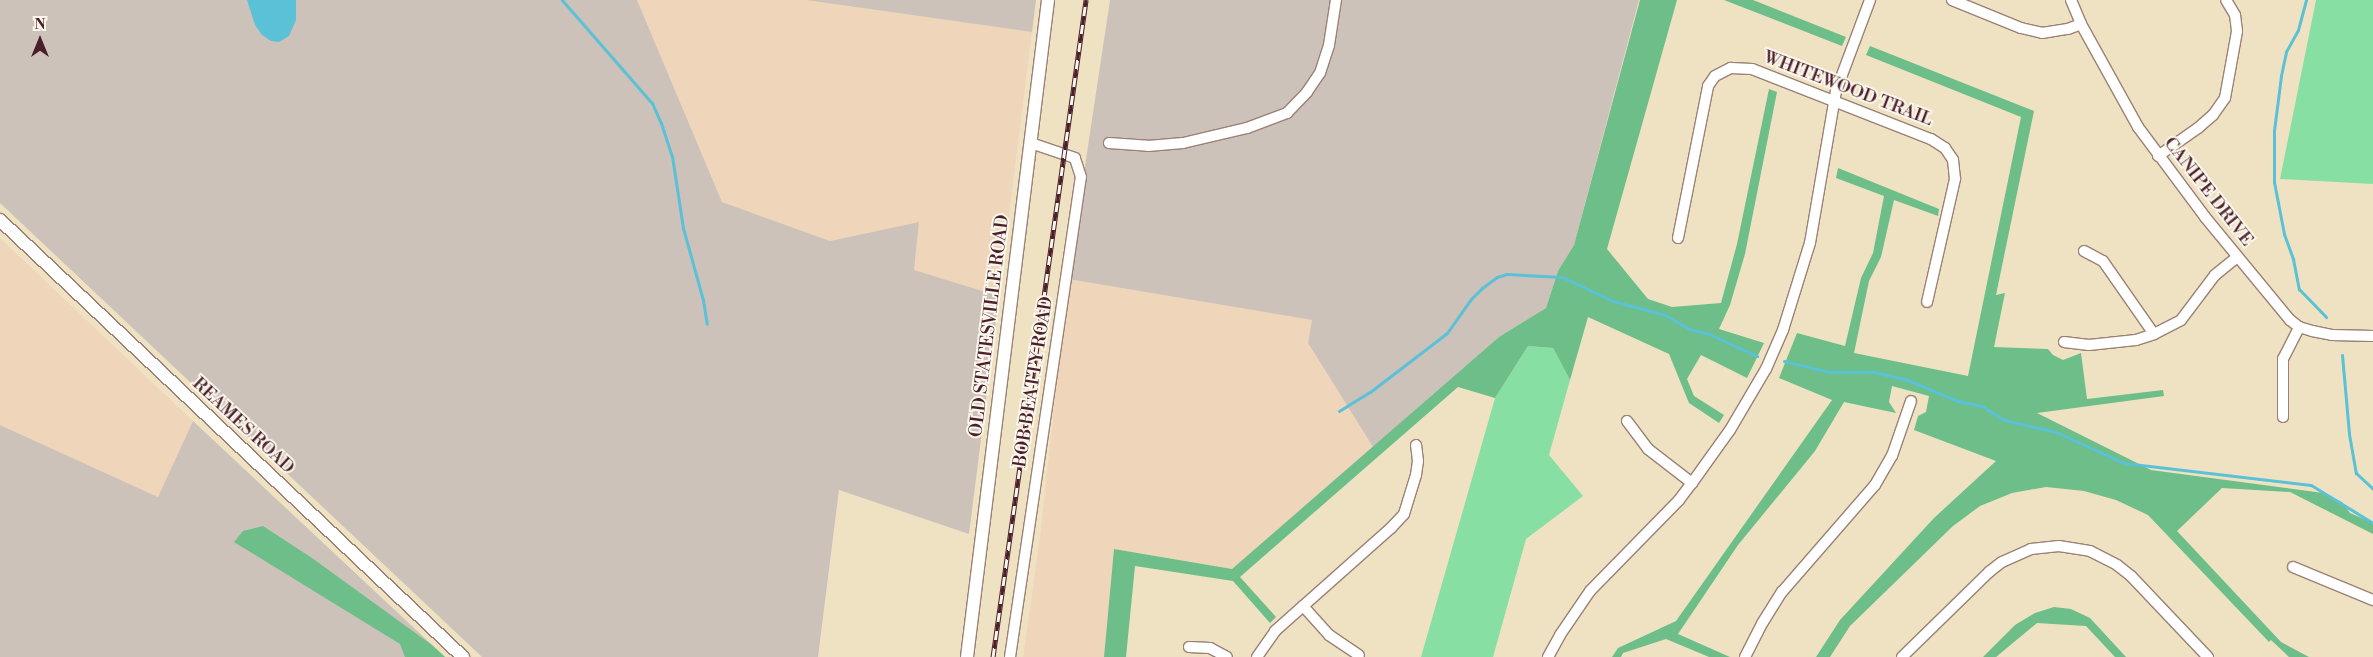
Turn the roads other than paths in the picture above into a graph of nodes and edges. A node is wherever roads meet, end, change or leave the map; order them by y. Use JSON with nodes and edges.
{"nodes":[{"id":1,"x":1048,"y":0,"type":"edge"},
{"id":2,"x":1336,"y":0,"type":"edge"},
{"id":3,"x":1870,"y":0,"type":"edge"},
{"id":4,"x":1952,"y":0,"type":"edge"},
{"id":5,"x":2071,"y":0,"type":"edge"},
{"id":6,"x":2226,"y":0,"type":"edge"},
{"id":7,"x":2081,"y":24,"type":"junction"},
{"id":8,"x":1834,"y":102,"type":"junction"},
{"id":9,"x":1109,"y":143,"type":"dead end"},
{"id":10,"x":1031,"y":144,"type":"junction"},
{"id":11,"x":2158,"y":156,"type":"junction"},
{"id":12,"x":0,"y":220,"type":"edge"},
{"id":13,"x":1678,"y":238,"type":"dead end"},
{"id":14,"x":2084,"y":251,"type":"dead end"},
{"id":15,"x":2237,"y":257,"type":"junction"},
{"id":16,"x":1927,"y":302,"type":"dead end"},
{"id":17,"x":2299,"y":327,"type":"junction"},
{"id":18,"x":2154,"y":334,"type":"junction"},
{"id":19,"x":2373,"y":336,"type":"edge"},
{"id":20,"x":2064,"y":342,"type":"dead end"},
{"id":21,"x":1912,"y":401,"type":"dead end"},
{"id":22,"x":2283,"y":417,"type":"dead end"},
{"id":23,"x":1627,"y":421,"type":"dead end"},
{"id":24,"x":1416,"y":445,"type":"dead end"},
{"id":25,"x":1692,"y":483,"type":"junction"},
{"id":26,"x":2293,"y":567,"type":"dead end"},
{"id":27,"x":2373,"y":600,"type":"edge"},
{"id":28,"x":1303,"y":606,"type":"junction"},
{"id":29,"x":1189,"y":647,"type":"dead end"},
{"id":30,"x":1359,"y":655,"type":"dead end"},
{"id":31,"x":463,"y":657,"type":"edge"},
{"id":32,"x":966,"y":657,"type":"edge"},
{"id":33,"x":1010,"y":657,"type":"edge"},
{"id":34,"x":1227,"y":657,"type":"edge"},
{"id":35,"x":1257,"y":657,"type":"edge"},
{"id":36,"x":1548,"y":657,"type":"edge"},
{"id":37,"x":1746,"y":657,"type":"edge"},
{"id":38,"x":1902,"y":657,"type":"edge"},
{"id":39,"x":2208,"y":657,"type":"edge"}],
"edges":[{"from":1,"to":10,"type":"main road","name":"OLD STATESVILLE ROAD"},
{"from":2,"to":9,"type":"street"},
{"from":3,"to":8,"type":"street"},
{"from":4,"to":7,"type":"street"},
{"from":5,"to":7,"type":"street","name":"CANIPE DRIVE"},
{"from":6,"to":11,"type":"street"},
{"from":7,"to":11,"type":"street","name":"CANIPE DRIVE"},
{"from":8,"to":13,"type":"street","name":"WHITEWOOD TRAIL"},
{"from":8,"to":16,"type":"street","name":"WHITEWOOD TRAIL"},
{"from":8,"to":25,"type":"street"},
{"from":10,"to":32,"type":"main road","name":"OLD STATESVILLE ROAD"},
{"from":10,"to":33,"type":"street","name":"BOB BEATTY ROAD"},
{"from":11,"to":15,"type":"street","name":"CANIPE DRIVE"},
{"from":12,"to":31,"type":"main road","name":"REAMES ROAD"},
{"from":14,"to":18,"type":"street"},
{"from":15,"to":17,"type":"street","name":"CANIPE DRIVE"},
{"from":15,"to":18,"type":"street"},
{"from":17,"to":19,"type":"street"},
{"from":17,"to":22,"type":"street"},
{"from":18,"to":20,"type":"street"},
{"from":21,"to":37,"type":"street"},
{"from":23,"to":25,"type":"street"},
{"from":24,"to":28,"type":"street"},
{"from":25,"to":36,"type":"street"},
{"from":26,"to":27,"type":"street"},
{"from":28,"to":30,"type":"street"},
{"from":28,"to":35,"type":"street"},
{"from":29,"to":34,"type":"street"},
{"from":38,"to":39,"type":"street"}]}
